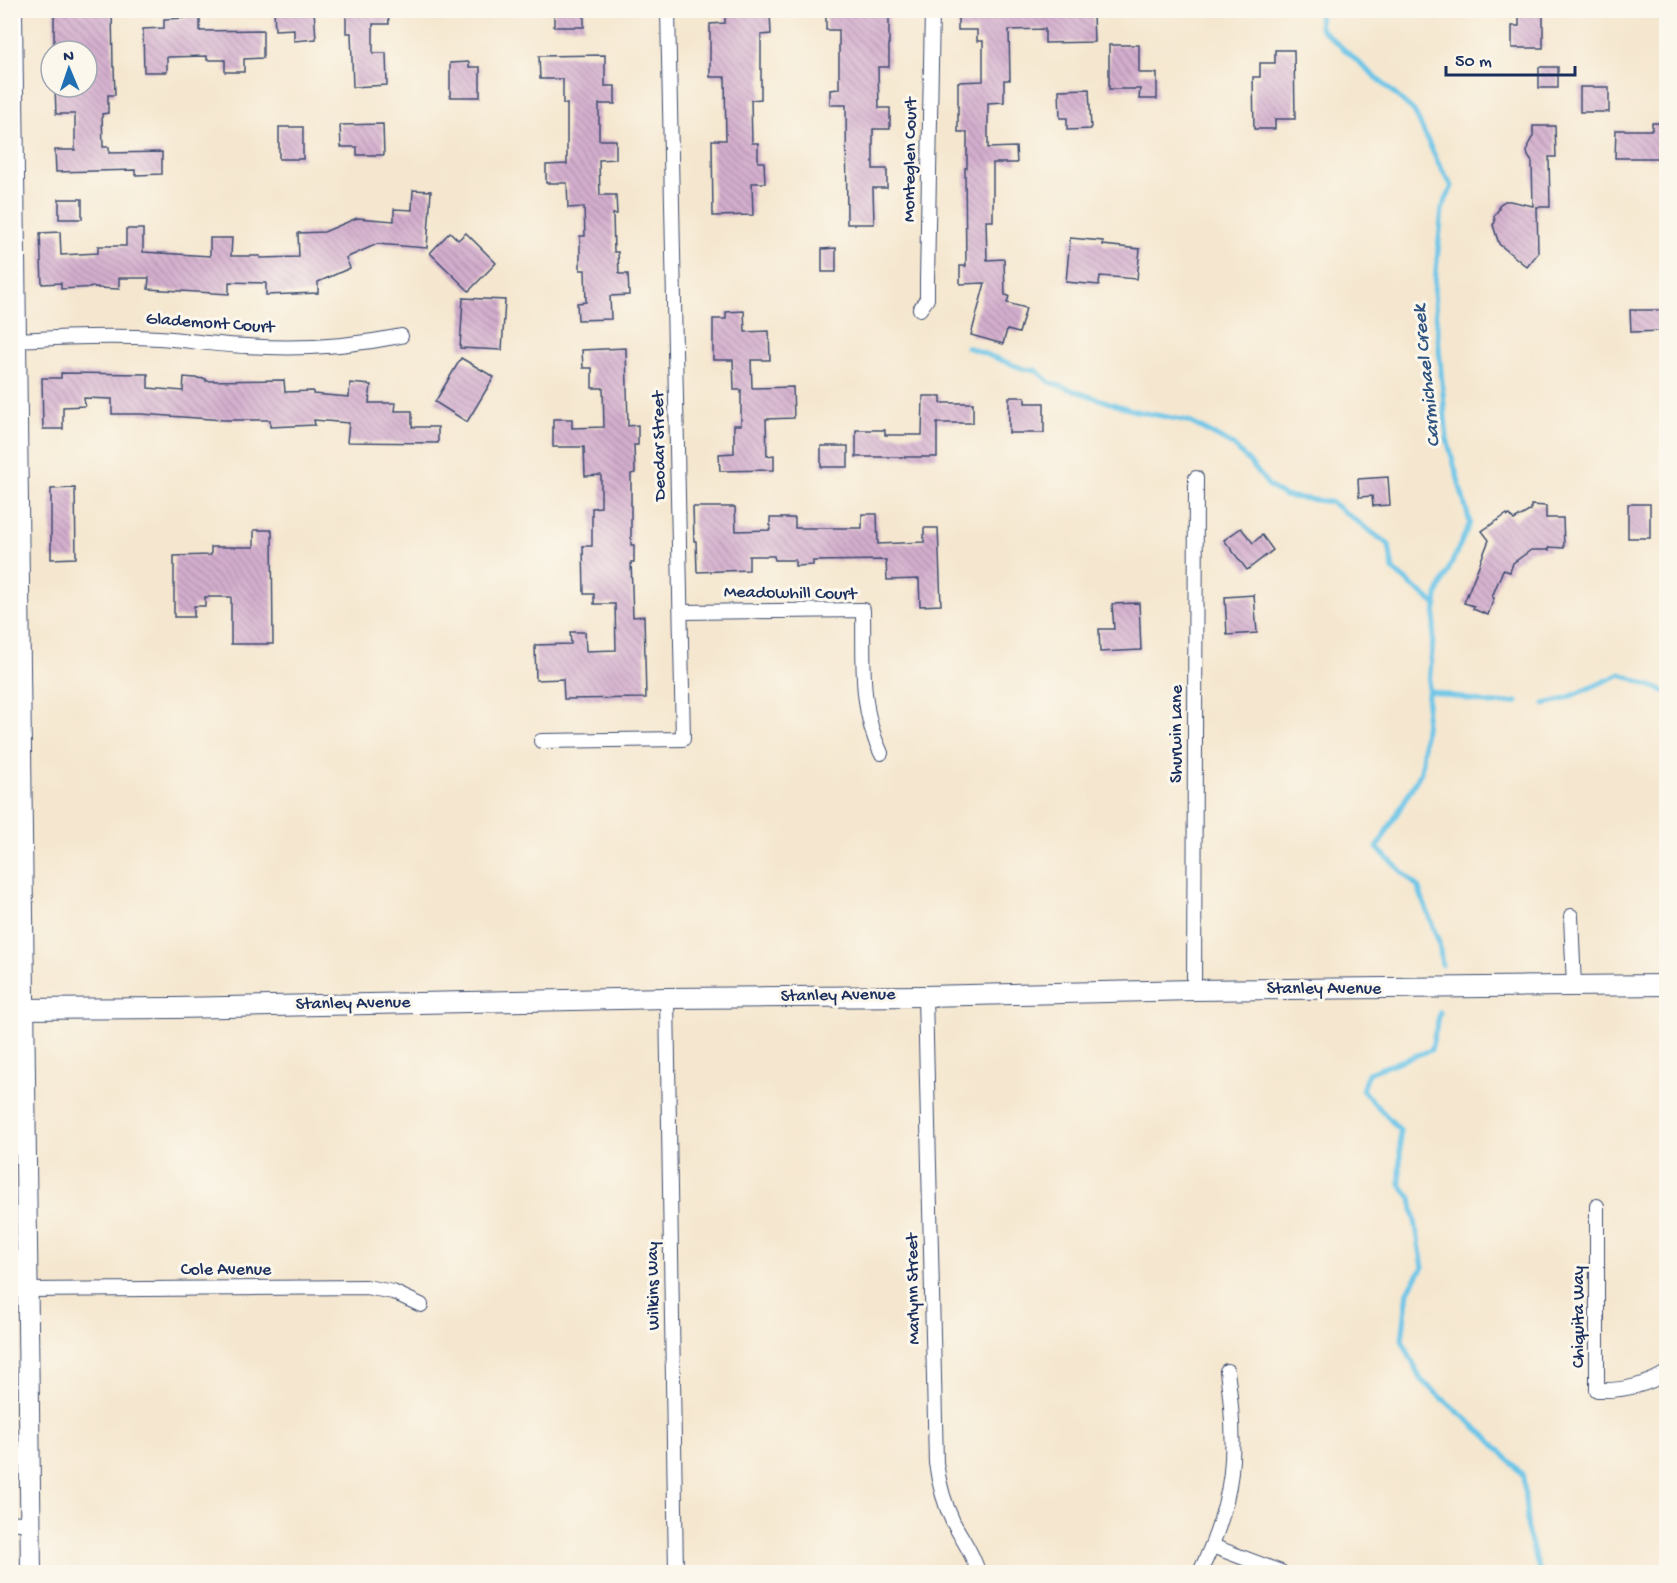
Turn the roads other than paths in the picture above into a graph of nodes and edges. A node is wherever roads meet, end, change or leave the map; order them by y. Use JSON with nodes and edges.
{"nodes":[{"id":1,"x":12,"y":10,"type":"edge"},
{"id":2,"x":668,"y":10,"type":"edge"},
{"id":3,"x":932,"y":10,"type":"edge"},
{"id":4,"x":920,"y":309,"type":"dead end"},
{"id":5,"x":401,"y":336,"type":"dead end"},
{"id":6,"x":16,"y":340,"type":"junction"},
{"id":7,"x":1196,"y":478,"type":"dead end"},
{"id":8,"x":681,"y":612,"type":"junction"},
{"id":9,"x":15,"y":636,"type":"edge"},
{"id":10,"x":541,"y":741,"type":"dead end"},
{"id":11,"x":881,"y":753,"type":"dead end"},
{"id":12,"x":1571,"y":916,"type":"dead end"},
{"id":13,"x":1666,"y":985,"type":"edge"},
{"id":14,"x":1574,"y":987,"type":"junction"},
{"id":15,"x":1194,"y":990,"type":"junction"},
{"id":16,"x":925,"y":996,"type":"junction"},
{"id":17,"x":668,"y":998,"type":"junction"},
{"id":18,"x":17,"y":1009,"type":"edge"},
{"id":19,"x":1597,"y":1206,"type":"dead end"},
{"id":20,"x":27,"y":1290,"type":"junction"},
{"id":21,"x":421,"y":1305,"type":"dead end"},
{"id":22,"x":1227,"y":1371,"type":"dead end"},
{"id":23,"x":1666,"y":1373,"type":"edge"},
{"id":24,"x":20,"y":1523,"type":"edge"},
{"id":25,"x":1212,"y":1546,"type":"junction"},
{"id":26,"x":31,"y":1572,"type":"edge"},
{"id":27,"x":676,"y":1572,"type":"edge"},
{"id":28,"x":978,"y":1572,"type":"edge"},
{"id":29,"x":1200,"y":1572,"type":"edge"},
{"id":30,"x":1281,"y":1572,"type":"edge"}],
"edges":[{"from":1,"to":6,"type":"street"},
{"from":2,"to":8,"type":"street","name":"Deodar Street"},
{"from":3,"to":4,"type":"street","name":"Monteglen Court"},
{"from":5,"to":6,"type":"street","name":"Glademont Court"},
{"from":6,"to":9,"type":"street"},
{"from":7,"to":15,"type":"street","name":"Shurwin Lane"},
{"from":8,"to":10,"type":"street","name":"Deodar Street"},
{"from":8,"to":11,"type":"street","name":"Meadowhill Court"},
{"from":9,"to":18,"type":"street"},
{"from":12,"to":14,"type":"street"},
{"from":13,"to":14,"type":"street","name":"Stanley Avenue"},
{"from":14,"to":15,"type":"street","name":"Stanley Avenue"},
{"from":15,"to":16,"type":"street","name":"Stanley Avenue"},
{"from":16,"to":17,"type":"street","name":"Stanley Avenue"},
{"from":16,"to":28,"type":"street","name":"Marlynn Street"},
{"from":17,"to":18,"type":"street","name":"Stanley Avenue"},
{"from":17,"to":27,"type":"street","name":"Wilkins Way"},
{"from":18,"to":20,"type":"street"},
{"from":19,"to":23,"type":"street","name":"Chiquita Way"},
{"from":20,"to":21,"type":"street","name":"Cole Avenue"},
{"from":20,"to":24,"type":"street"},
{"from":22,"to":25,"type":"street"},
{"from":24,"to":26,"type":"street"},
{"from":25,"to":29,"type":"street"},
{"from":25,"to":30,"type":"street"}]}
